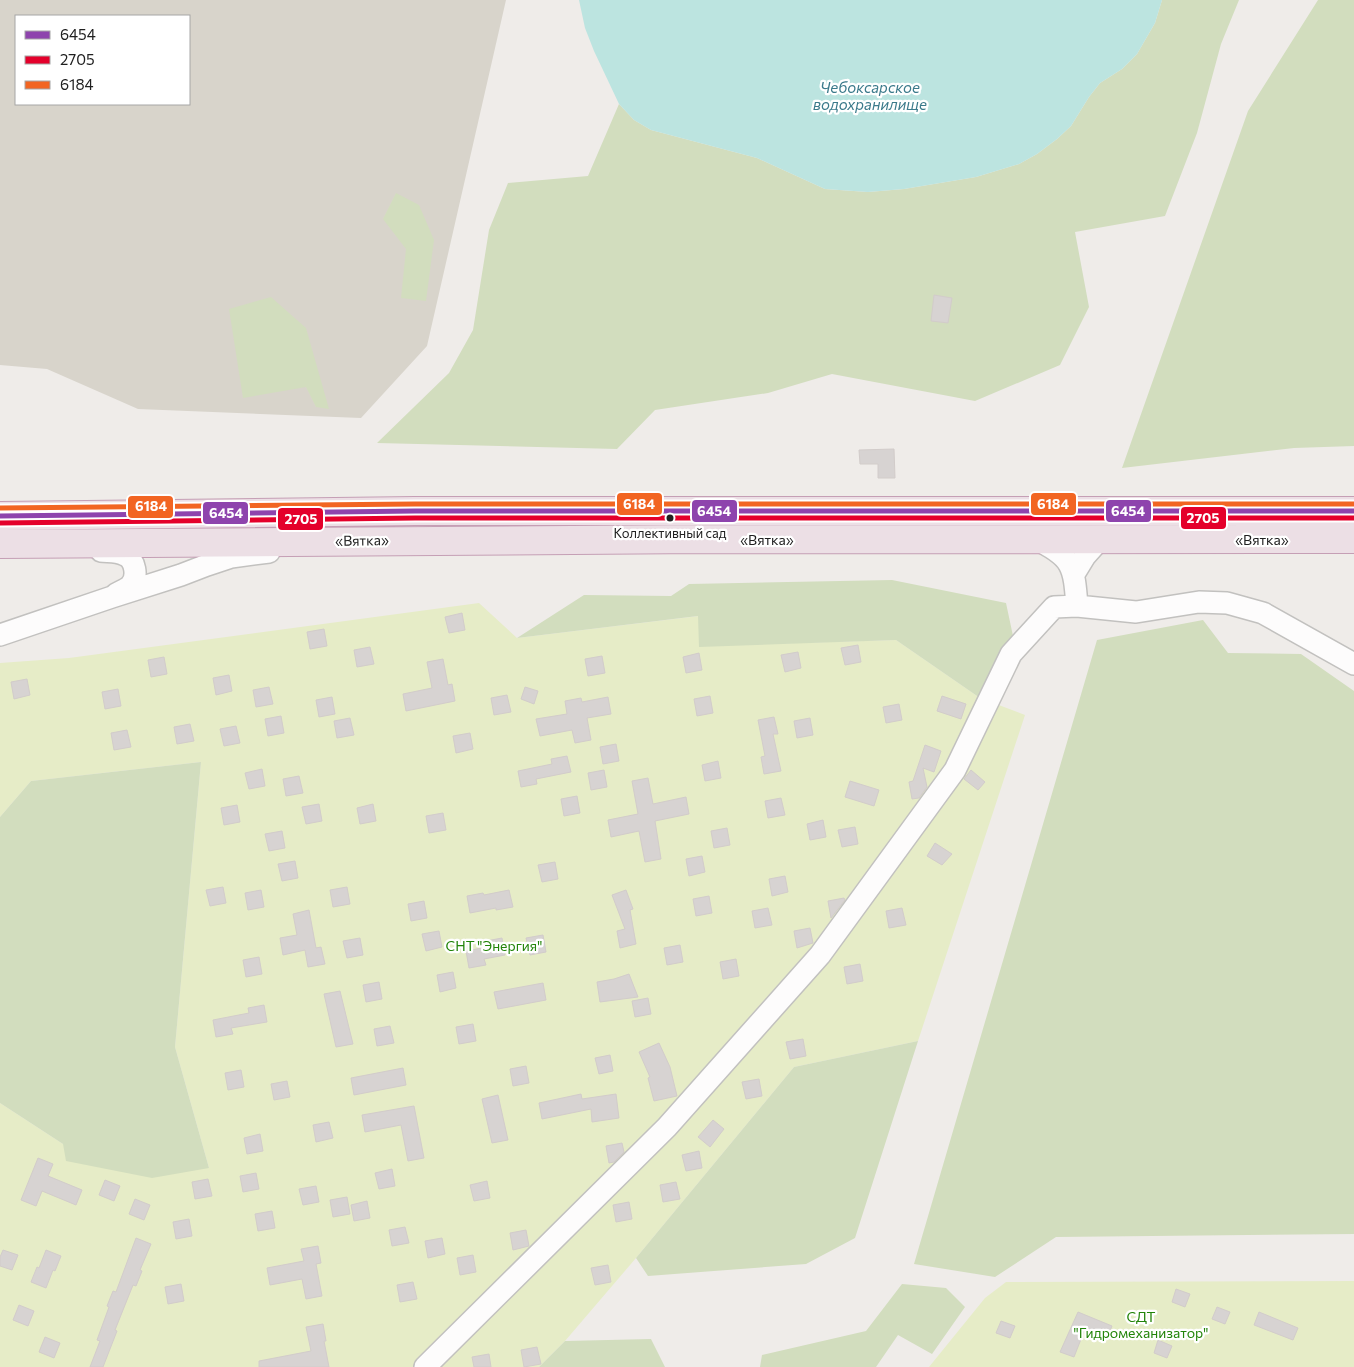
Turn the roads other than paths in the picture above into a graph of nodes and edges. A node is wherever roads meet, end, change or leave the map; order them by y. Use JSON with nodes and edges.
{"nodes":[{"id":1,"x":1354,"y":511,"type":"edge"},
{"id":2,"x":0,"y":516,"type":"edge"},
{"id":3,"x":1034,"y":538,"type":"junction"},
{"id":4,"x":1102,"y":538,"type":"junction"},
{"id":5,"x":1354,"y":539,"type":"edge"},
{"id":6,"x":398,"y":540,"type":"junction"},
{"id":7,"x":0,"y":544,"type":"edge"},
{"id":8,"x":1074,"y":574,"type":"junction"},
{"id":9,"x":112,"y":597,"type":"junction"},
{"id":10,"x":1077,"y":606,"type":"junction"},
{"id":11,"x":0,"y":635,"type":"edge"},
{"id":12,"x":1354,"y":664,"type":"edge"},
{"id":13,"x":425,"y":1367,"type":"edge"}],
"edges":[{"from":1,"to":2,"type":"highway","name":"«Вятка»"},
{"from":3,"to":4,"type":"highway","name":"«Вятка»"},
{"from":3,"to":6,"type":"highway","name":"«Вятка»"},
{"from":3,"to":8,"type":"street"},
{"from":4,"to":5,"type":"highway","name":"«Вятка»"},
{"from":4,"to":8,"type":"street"},
{"from":6,"to":7,"type":"highway","name":"«Вятка»"},
{"from":6,"to":9,"type":"street"},
{"from":7,"to":9,"type":"street"},
{"from":8,"to":10,"type":"street"},
{"from":9,"to":11,"type":"street"},
{"from":10,"to":12,"type":"street"},
{"from":10,"to":13,"type":"street"}]}
